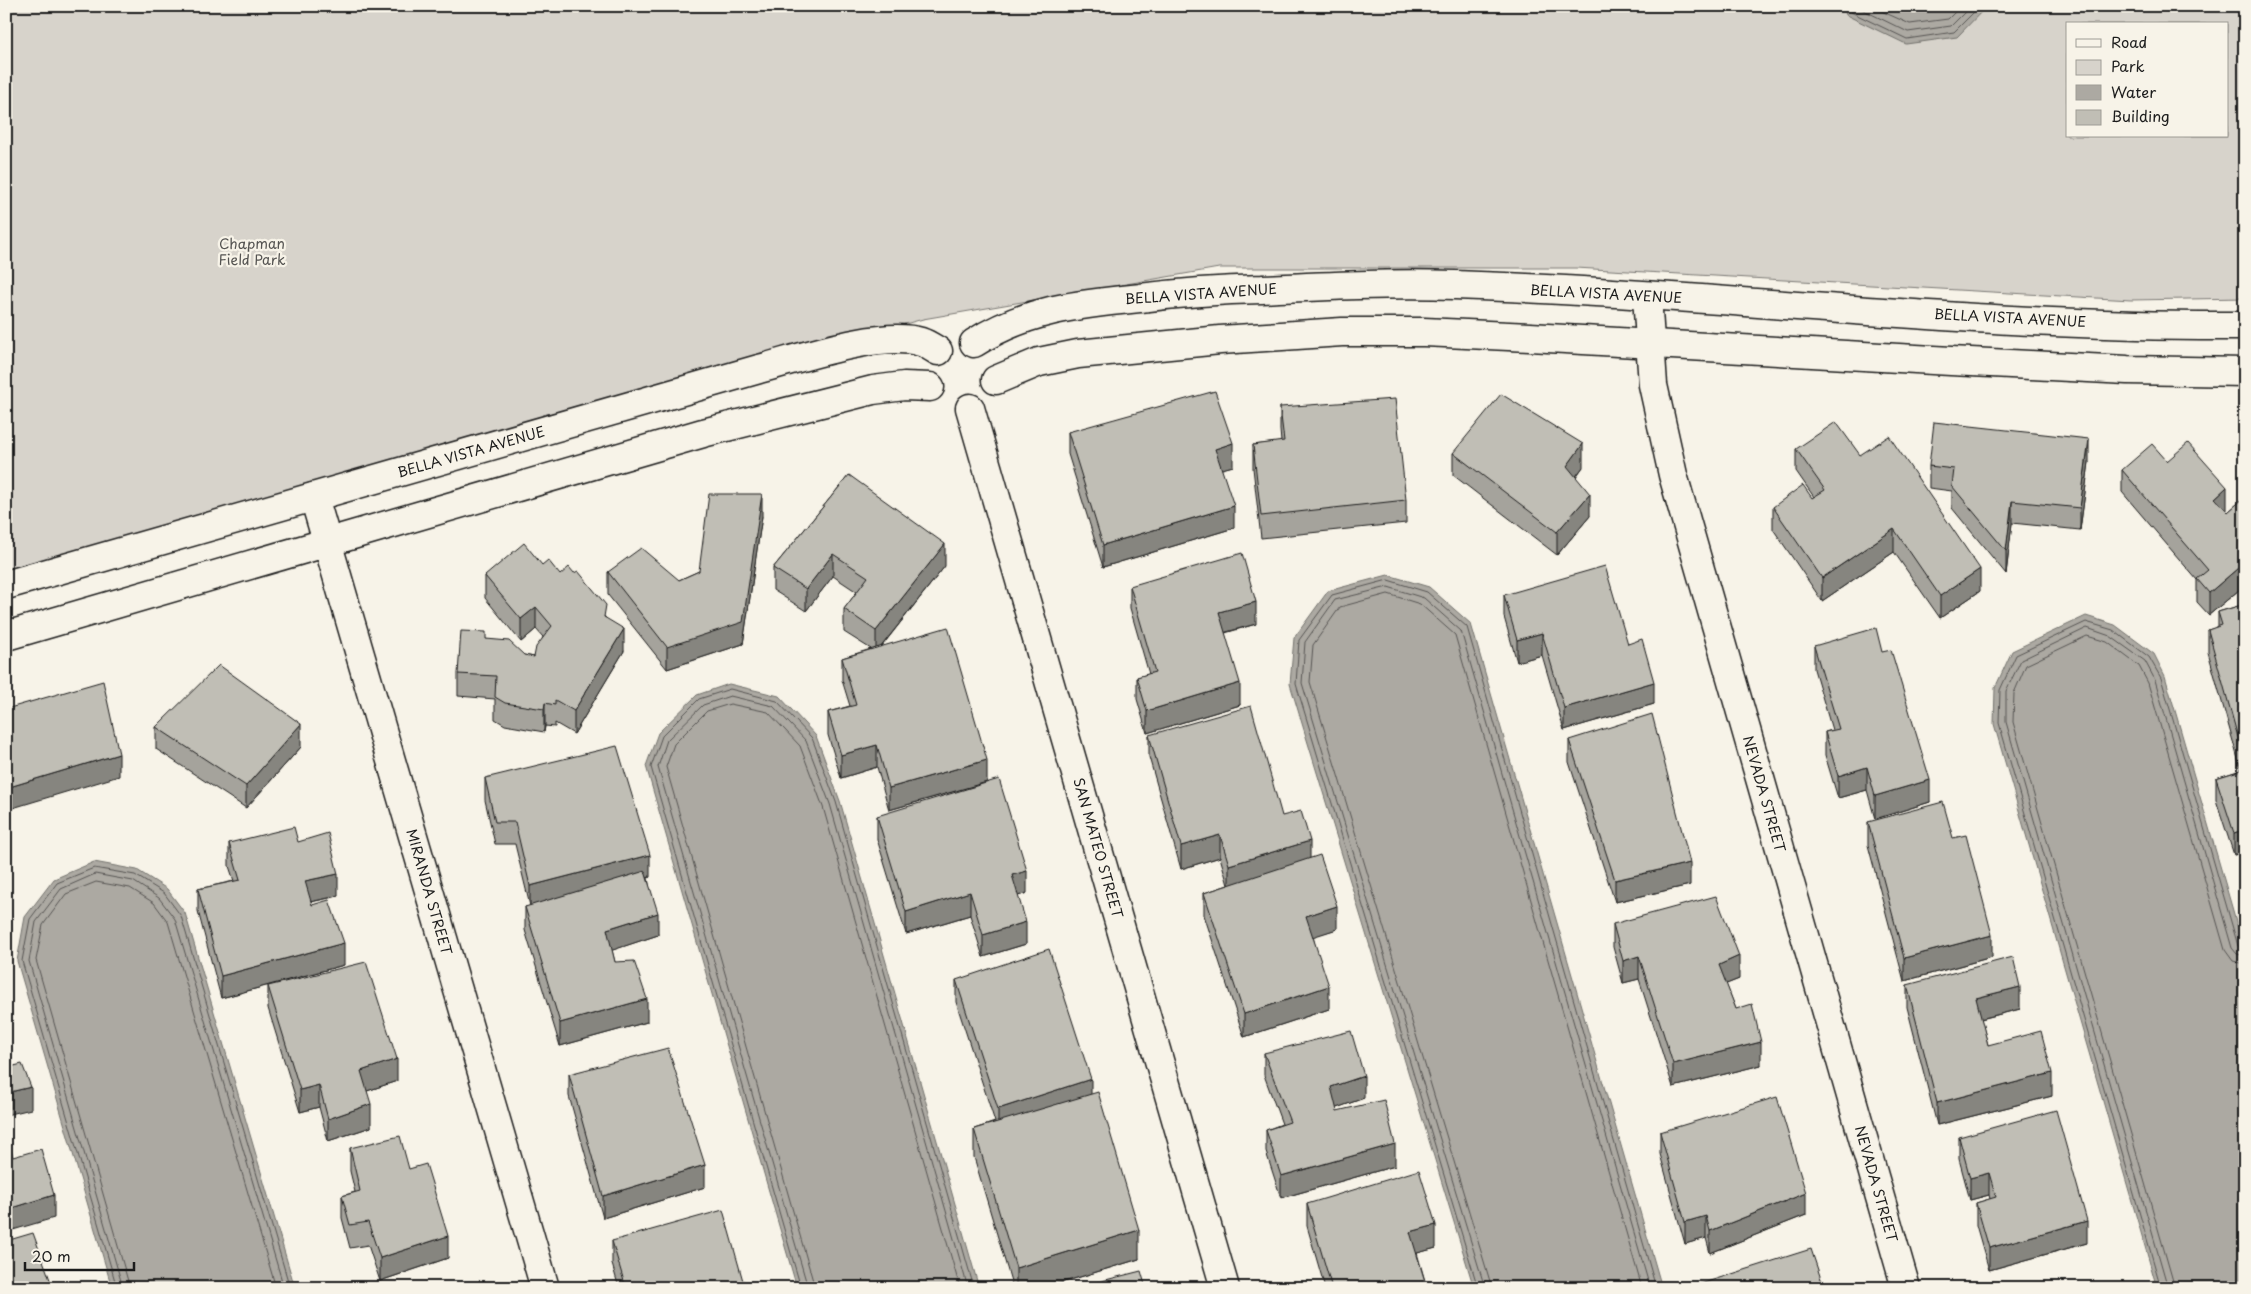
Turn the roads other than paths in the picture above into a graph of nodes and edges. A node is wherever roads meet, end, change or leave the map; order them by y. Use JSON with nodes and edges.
{"nodes":[{"id":1,"x":1647,"y":296,"type":"junction"},
{"id":2,"x":2245,"y":326,"type":"edge"},
{"id":3,"x":974,"y":343,"type":"junction"},
{"id":4,"x":1650,"y":344,"type":"junction"},
{"id":5,"x":938,"y":351,"type":"junction"},
{"id":6,"x":2245,"y":372,"type":"edge"},
{"id":7,"x":996,"y":380,"type":"junction"},
{"id":8,"x":930,"y":387,"type":"junction"},
{"id":9,"x":970,"y":408,"type":"junction"},
{"id":10,"x":314,"y":497,"type":"junction"},
{"id":11,"x":328,"y":542,"type":"junction"},
{"id":12,"x":6,"y":585,"type":"edge"},
{"id":13,"x":6,"y":636,"type":"edge"},
{"id":14,"x":545,"y":1288,"type":"edge"},
{"id":15,"x":1225,"y":1288,"type":"edge"},
{"id":16,"x":1906,"y":1288,"type":"edge"}],
"edges":[{"from":1,"to":2,"type":"street","name":"BELLA VISTA AVENUE"},
{"from":1,"to":3,"type":"street","name":"BELLA VISTA AVENUE"},
{"from":1,"to":4,"type":"street","name":"NEVADA STREET"},
{"from":3,"to":5,"type":"street","name":"BELLA VISTA AVENUE"},
{"from":3,"to":7,"type":"street"},
{"from":4,"to":6,"type":"street"},
{"from":4,"to":7,"type":"street"},
{"from":4,"to":16,"type":"street","name":"NEVADA STREET"},
{"from":5,"to":8,"type":"street"},
{"from":5,"to":10,"type":"street","name":"BELLA VISTA AVENUE"},
{"from":7,"to":9,"type":"street"},
{"from":8,"to":9,"type":"street"},
{"from":8,"to":11,"type":"street"},
{"from":9,"to":15,"type":"street","name":"SAN MATEO STREET"},
{"from":10,"to":11,"type":"street","name":"MIRANDA STREET"},
{"from":10,"to":12,"type":"street","name":"BELLA VISTA AVENUE"},
{"from":11,"to":13,"type":"street"},
{"from":11,"to":14,"type":"street","name":"MIRANDA STREET"}]}
